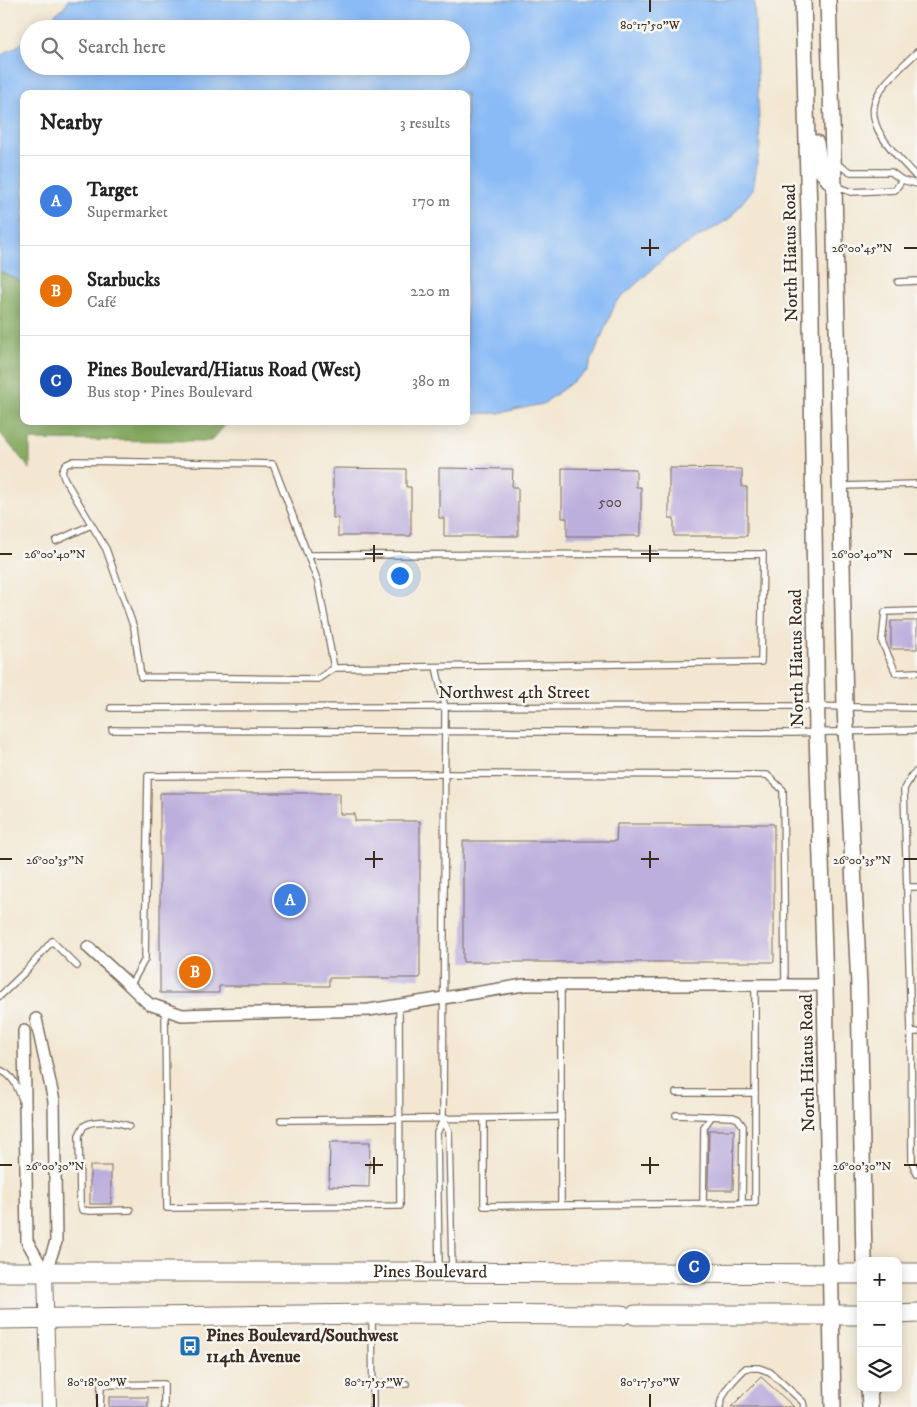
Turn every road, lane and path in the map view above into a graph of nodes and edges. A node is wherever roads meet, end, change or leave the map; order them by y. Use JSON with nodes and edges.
{"nodes":[{"id":1,"x":803,"y":0,"type":"edge"},
{"id":2,"x":828,"y":0,"type":"edge"},
{"id":3,"x":804,"y":32,"type":"junction"},
{"id":4,"x":917,"y":52,"type":"edge"},
{"id":5,"x":832,"y":162,"type":"junction"},
{"id":6,"x":917,"y":178,"type":"edge"},
{"id":7,"x":902,"y":180,"type":"junction"},
{"id":8,"x":917,"y":184,"type":"edge"},
{"id":9,"x":834,"y":186,"type":"junction"},
{"id":10,"x":917,"y":281,"type":"edge"},
{"id":11,"x":898,"y":282,"type":"dead end"},
{"id":12,"x":917,"y":484,"type":"edge"},
{"id":13,"x":840,"y":486,"type":"junction"},
{"id":14,"x":91,"y":524,"type":"junction"},
{"id":15,"x":56,"y":541,"type":"dead end"},
{"id":16,"x":308,"y":555,"type":"junction"},
{"id":17,"x":917,"y":611,"type":"edge"},
{"id":18,"x":436,"y":667,"type":"junction"},
{"id":19,"x":334,"y":668,"type":"junction"},
{"id":20,"x":917,"y":672,"type":"edge"},
{"id":21,"x":816,"y":707,"type":"junction"},
{"id":22,"x":845,"y":707,"type":"junction"},
{"id":23,"x":111,"y":708,"type":"dead end"},
{"id":24,"x":445,"y":708,"type":"junction"},
{"id":25,"x":917,"y":708,"type":"edge"},
{"id":26,"x":112,"y":730,"type":"dead end"},
{"id":27,"x":917,"y":730,"type":"edge"},
{"id":28,"x":444,"y":731,"type":"junction"},
{"id":29,"x":846,"y":732,"type":"junction"},
{"id":30,"x":817,"y":733,"type":"junction"},
{"id":31,"x":917,"y":771,"type":"edge"},
{"id":32,"x":444,"y":774,"type":"junction"},
{"id":33,"x":917,"y":886,"type":"edge"},
{"id":34,"x":906,"y":887,"type":"junction"},
{"id":35,"x":88,"y":947,"type":"dead end"},
{"id":36,"x":77,"y":966,"type":"dead end"},
{"id":37,"x":561,"y":984,"type":"junction"},
{"id":38,"x":755,"y":984,"type":"junction"},
{"id":39,"x":785,"y":984,"type":"junction"},
{"id":40,"x":825,"y":985,"type":"junction"},
{"id":41,"x":130,"y":986,"type":"junction"},
{"id":42,"x":0,"y":996,"type":"edge"},
{"id":43,"x":442,"y":998,"type":"junction"},
{"id":44,"x":399,"y":1005,"type":"junction"},
{"id":45,"x":165,"y":1011,"type":"junction"},
{"id":46,"x":36,"y":1018,"type":"dead end"},
{"id":47,"x":24,"y":1031,"type":"dead end"},
{"id":48,"x":914,"y":1032,"type":"edge"},
{"id":49,"x":0,"y":1070,"type":"edge"},
{"id":50,"x":676,"y":1093,"type":"dead end"},
{"id":51,"x":755,"y":1093,"type":"junction"},
{"id":52,"x":25,"y":1104,"type":"junction"},
{"id":53,"x":676,"y":1115,"type":"dead end"},
{"id":54,"x":712,"y":1116,"type":"junction"},
{"id":55,"x":561,"y":1117,"type":"junction"},
{"id":56,"x":400,"y":1119,"type":"junction"},
{"id":57,"x":484,"y":1119,"type":"junction"},
{"id":58,"x":282,"y":1120,"type":"dead end"},
{"id":59,"x":443,"y":1120,"type":"junction"},
{"id":60,"x":129,"y":1126,"type":"dead end"},
{"id":61,"x":917,"y":1174,"type":"edge"},
{"id":62,"x":742,"y":1203,"type":"junction"},
{"id":63,"x":703,"y":1204,"type":"junction"},
{"id":64,"x":561,"y":1205,"type":"junction"},
{"id":65,"x":130,"y":1210,"type":"dead end"},
{"id":66,"x":864,"y":1257,"type":"edge"},
{"id":67,"x":0,"y":1272,"type":"edge"},
{"id":68,"x":445,"y":1272,"type":"junction"},
{"id":69,"x":45,"y":1273,"type":"junction"},
{"id":70,"x":902,"y":1273,"type":"edge"},
{"id":71,"x":917,"y":1273,"type":"edge"},
{"id":72,"x":830,"y":1274,"type":"junction"},
{"id":73,"x":857,"y":1274,"type":"edge"},
{"id":74,"x":917,"y":1313,"type":"edge"},
{"id":75,"x":372,"y":1314,"type":"junction"},
{"id":76,"x":902,"y":1314,"type":"edge"},
{"id":77,"x":857,"y":1315,"type":"edge"},
{"id":78,"x":831,"y":1316,"type":"junction"},
{"id":79,"x":0,"y":1319,"type":"edge"},
{"id":80,"x":46,"y":1319,"type":"junction"},
{"id":81,"x":373,"y":1384,"type":"junction"},
{"id":82,"x":406,"y":1384,"type":"dead end"},
{"id":83,"x":869,"y":1392,"type":"edge"},
{"id":84,"x":48,"y":1407,"type":"edge"},
{"id":85,"x":100,"y":1407,"type":"edge"},
{"id":86,"x":164,"y":1407,"type":"edge"},
{"id":87,"x":373,"y":1407,"type":"edge"},
{"id":88,"x":720,"y":1407,"type":"edge"},
{"id":89,"x":804,"y":1407,"type":"edge"},
{"id":90,"x":833,"y":1407,"type":"edge"},
{"id":91,"x":870,"y":1407,"type":"edge"}],
"edges":[{"from":1,"to":3,"type":"main road","name":"North Hiatus Road"},
{"from":2,"to":5,"type":"main road"},
{"from":3,"to":9,"type":"main road"},
{"from":3,"to":21,"type":"main road","name":"North Hiatus Road"},
{"from":4,"to":6,"type":"lane"},
{"from":5,"to":7,"type":"lane"},
{"from":5,"to":9,"type":"main road"},
{"from":7,"to":8,"type":"lane"},
{"from":7,"to":9,"type":"lane"},
{"from":9,"to":13,"type":"main road"},
{"from":10,"to":11,"type":"lane"},
{"from":12,"to":13,"type":"lane"},
{"from":13,"to":22,"type":"main road"},
{"from":14,"to":15,"type":"lane"},
{"from":14,"to":16,"type":"lane"},
{"from":14,"to":19,"type":"lane"},
{"from":16,"to":18,"type":"lane"},
{"from":16,"to":19,"type":"lane"},
{"from":17,"to":20,"type":"lane"},
{"from":18,"to":19,"type":"lane"},
{"from":18,"to":24,"type":"lane"},
{"from":21,"to":22,"type":"lane","name":"Northwest 4th Street"},
{"from":21,"to":24,"type":"lane","name":"Northwest 4th Street"},
{"from":21,"to":30,"type":"main road","name":"North Hiatus Road"},
{"from":22,"to":25,"type":"lane","name":"Northwest 4th Street"},
{"from":22,"to":29,"type":"main road"},
{"from":23,"to":24,"type":"lane","name":"Northwest 4th Street"},
{"from":24,"to":28,"type":"lane"},
{"from":26,"to":28,"type":"lane"},
{"from":27,"to":29,"type":"lane"},
{"from":28,"to":30,"type":"lane"},
{"from":28,"to":32,"type":"lane"},
{"from":29,"to":30,"type":"lane"},
{"from":29,"to":66,"type":"main road"},
{"from":30,"to":40,"type":"main road","name":"North Hiatus Road"},
{"from":31,"to":34,"type":"lane"},
{"from":32,"to":39,"type":"lane"},
{"from":32,"to":41,"type":"lane"},
{"from":32,"to":43,"type":"lane"},
{"from":33,"to":34,"type":"lane"},
{"from":34,"to":48,"type":"lane"},
{"from":35,"to":41,"type":"street"},
{"from":36,"to":42,"type":"lane"},
{"from":37,"to":38,"type":"street"},
{"from":37,"to":43,"type":"street"},
{"from":37,"to":55,"type":"lane"},
{"from":38,"to":39,"type":"street"},
{"from":38,"to":51,"type":"lane"},
{"from":39,"to":40,"type":"street"},
{"from":40,"to":72,"type":"main road","name":"North Hiatus Road"},
{"from":41,"to":45,"type":"street"},
{"from":43,"to":44,"type":"street"},
{"from":43,"to":59,"type":"lane"},
{"from":44,"to":45,"type":"street"},
{"from":44,"to":56,"type":"lane"},
{"from":45,"to":56,"type":"lane"},
{"from":46,"to":69,"type":"street"},
{"from":47,"to":52,"type":"street"},
{"from":48,"to":61,"type":"lane"},
{"from":49,"to":52,"type":"lane"},
{"from":50,"to":51,"type":"lane"},
{"from":51,"to":62,"type":"lane"},
{"from":52,"to":69,"type":"street"},
{"from":53,"to":54,"type":"lane"},
{"from":54,"to":62,"type":"lane"},
{"from":54,"to":63,"type":"lane"},
{"from":55,"to":57,"type":"lane"},
{"from":55,"to":64,"type":"lane"},
{"from":56,"to":58,"type":"lane"},
{"from":56,"to":59,"type":"lane"},
{"from":57,"to":59,"type":"lane"},
{"from":57,"to":64,"type":"lane"},
{"from":59,"to":68,"type":"lane"},
{"from":59,"to":68,"type":"lane"},
{"from":60,"to":65,"type":"lane"},
{"from":62,"to":63,"type":"lane"},
{"from":63,"to":64,"type":"lane"},
{"from":67,"to":69,"type":"highway","name":"Pines Boulevard"},
{"from":68,"to":69,"type":"highway","name":"Pines Boulevard"},
{"from":68,"to":72,"type":"highway","name":"Pines Boulevard"},
{"from":69,"to":80,"type":"street"},
{"from":70,"to":71,"type":"highway"},
{"from":72,"to":73,"type":"highway","name":"Pines Boulevard"},
{"from":72,"to":78,"type":"main road","name":"North Hiatus Road"},
{"from":74,"to":76,"type":"highway"},
{"from":75,"to":78,"type":"highway"},
{"from":75,"to":80,"type":"highway"},
{"from":75,"to":81,"type":"lane"},
{"from":77,"to":78,"type":"highway"},
{"from":78,"to":90,"type":"main road","name":"North Hiatus Road"},
{"from":79,"to":80,"type":"highway"},
{"from":80,"to":84,"type":"street"},
{"from":81,"to":82,"type":"lane"},
{"from":81,"to":87,"type":"lane"},
{"from":83,"to":91,"type":"main road"},
{"from":85,"to":86,"type":"lane"},
{"from":88,"to":89,"type":"lane"}]}
